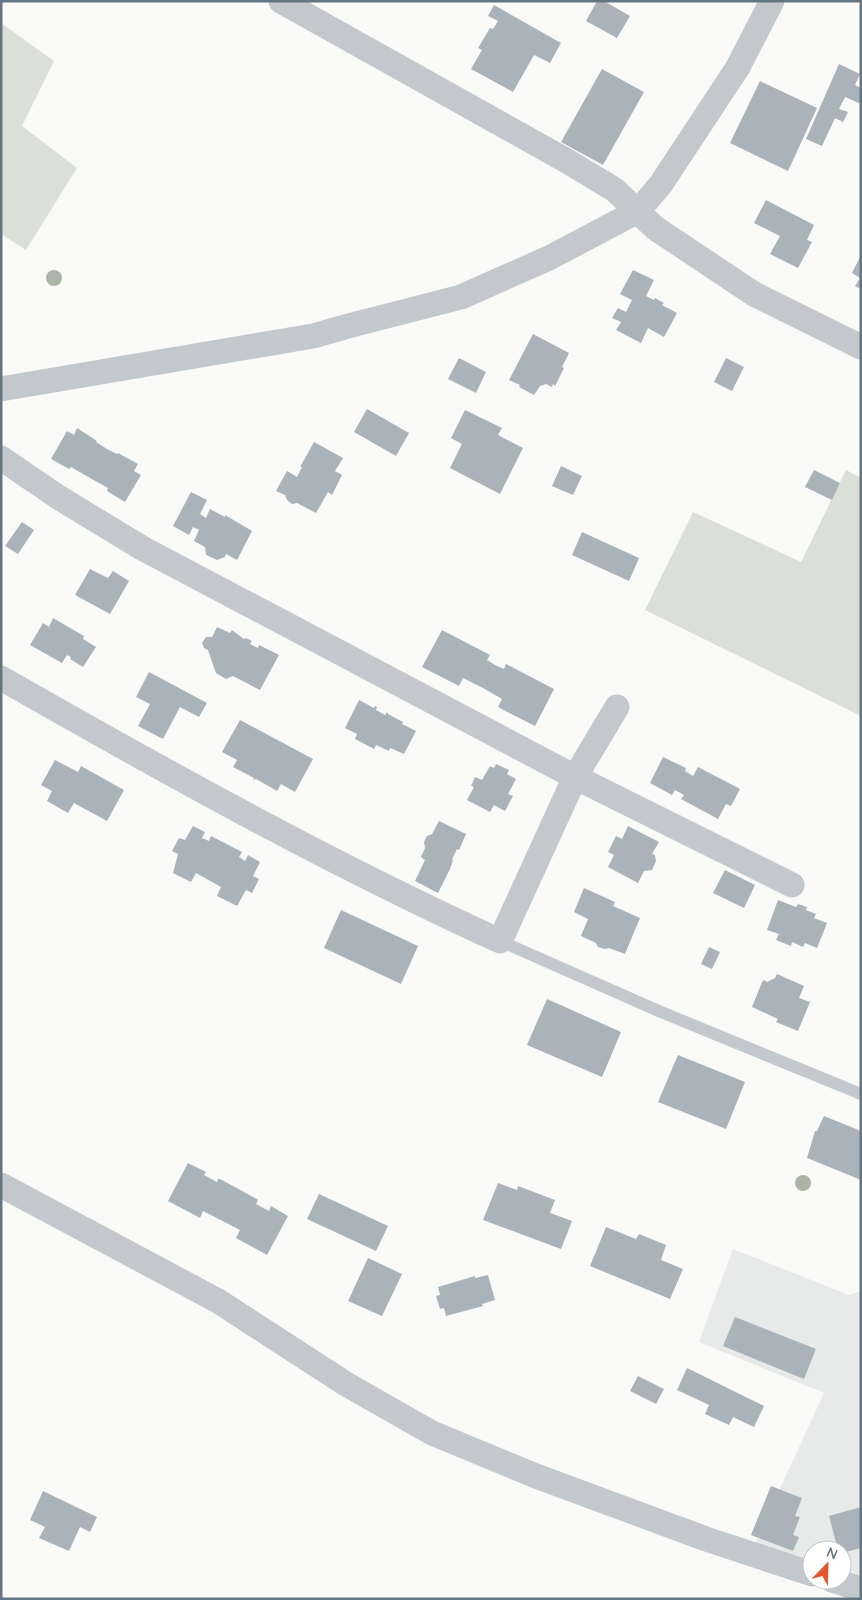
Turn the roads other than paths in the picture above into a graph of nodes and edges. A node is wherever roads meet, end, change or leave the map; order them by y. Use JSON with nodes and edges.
{"nodes":[{"id":1,"x":281,"y":1,"type":"edge"},
{"id":2,"x":772,"y":1,"type":"edge"},
{"id":3,"x":638,"y":211,"type":"junction"},
{"id":4,"x":861,"y":347,"type":"edge"},
{"id":5,"x":1,"y":389,"type":"edge"},
{"id":6,"x":1,"y":458,"type":"edge"},
{"id":7,"x":1,"y":678,"type":"edge"},
{"id":8,"x":617,"y":707,"type":"dead end"},
{"id":9,"x":575,"y":778,"type":"junction"},
{"id":10,"x":792,"y":884,"type":"dead end"},
{"id":11,"x":500,"y":941,"type":"junction"},
{"id":12,"x":861,"y":1094,"type":"edge"},
{"id":13,"x":1,"y":1184,"type":"edge"},
{"id":14,"x":802,"y":1571,"type":"edge"}],
"edges":[{"from":1,"to":3,"type":"street"},
{"from":2,"to":3,"type":"street"},
{"from":3,"to":4,"type":"street"},
{"from":3,"to":5,"type":"street"},
{"from":6,"to":9,"type":"street"},
{"from":7,"to":11,"type":"street"},
{"from":8,"to":9,"type":"street"},
{"from":9,"to":10,"type":"street"},
{"from":9,"to":11,"type":"street"},
{"from":11,"to":12,"type":"lane"},
{"from":13,"to":14,"type":"street"}]}
